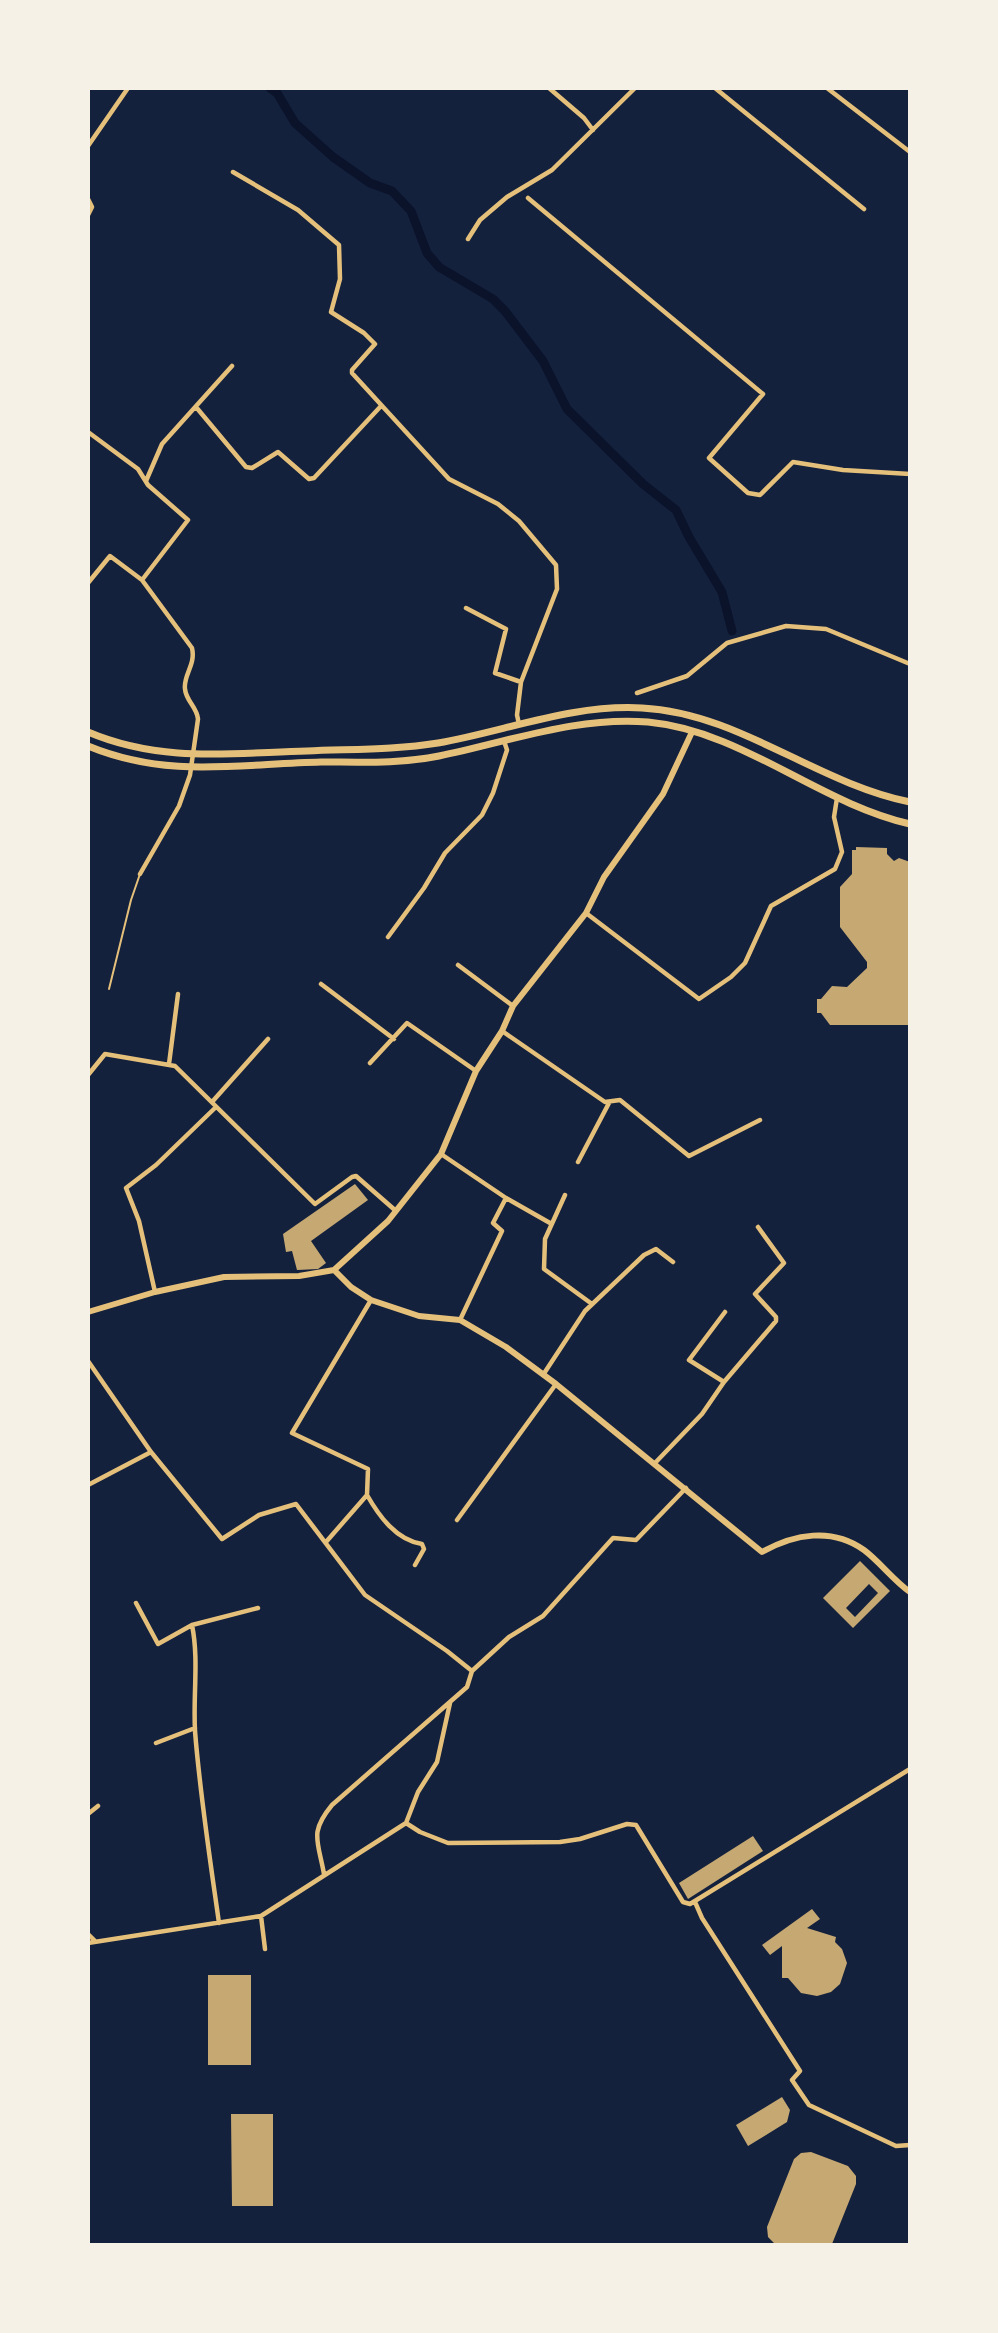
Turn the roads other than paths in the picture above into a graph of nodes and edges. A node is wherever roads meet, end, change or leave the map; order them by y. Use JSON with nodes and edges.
{"nodes":[{"id":1,"x":129,"y":88,"type":"edge"},
{"id":2,"x":549,"y":88,"type":"edge"},
{"id":3,"x":634,"y":88,"type":"edge"},
{"id":4,"x":715,"y":88,"type":"edge"},
{"id":5,"x":827,"y":88,"type":"edge"},
{"id":6,"x":593,"y":130,"type":"junction"},
{"id":7,"x":88,"y":146,"type":"edge"},
{"id":8,"x":909,"y":152,"type":"edge"},
{"id":9,"x":233,"y":172,"type":"dead end"},
{"id":10,"x":528,"y":198,"type":"dead end"},
{"id":11,"x":88,"y":199,"type":"edge"},
{"id":12,"x":864,"y":209,"type":"dead end"},
{"id":13,"x":88,"y":215,"type":"edge"},
{"id":14,"x":468,"y":238,"type":"dead end"},
{"id":15,"x":232,"y":366,"type":"dead end"},
{"id":16,"x":196,"y":406,"type":"junction"},
{"id":17,"x":381,"y":406,"type":"junction"},
{"id":18,"x":88,"y":432,"type":"edge"},
{"id":19,"x":909,"y":474,"type":"edge"},
{"id":20,"x":146,"y":481,"type":"junction"},
{"id":21,"x":142,"y":580,"type":"junction"},
{"id":22,"x":88,"y":583,"type":"edge"},
{"id":23,"x":466,"y":608,"type":"dead end"},
{"id":24,"x":909,"y":664,"type":"edge"},
{"id":25,"x":521,"y":682,"type":"junction"},
{"id":26,"x":637,"y":693,"type":"dead end"},
{"id":27,"x":519,"y":724,"type":"junction"},
{"id":28,"x":88,"y":732,"type":"edge"},
{"id":29,"x":692,"y":732,"type":"junction"},
{"id":30,"x":504,"y":741,"type":"junction"},
{"id":31,"x":88,"y":746,"type":"edge"},
{"id":32,"x":374,"y":748,"type":"junction"},
{"id":33,"x":194,"y":755,"type":"junction"},
{"id":34,"x":375,"y":762,"type":"junction"},
{"id":35,"x":191,"y":768,"type":"junction"},
{"id":36,"x":821,"y":772,"type":"junction"},
{"id":37,"x":813,"y":787,"type":"junction"},
{"id":38,"x":909,"y":796,"type":"edge"},
{"id":39,"x":886,"y":797,"type":"junction"},
{"id":40,"x":837,"y":798,"type":"junction"},
{"id":41,"x":909,"y":802,"type":"edge"},
{"id":42,"x":909,"y":824,"type":"edge"},
{"id":43,"x":140,"y":874,"type":"joint"},
{"id":44,"x":586,"y":913,"type":"junction"},
{"id":45,"x":388,"y":937,"type":"dead end"},
{"id":46,"x":458,"y":965,"type":"dead end"},
{"id":47,"x":321,"y":984,"type":"dead end"},
{"id":48,"x":109,"y":989,"type":"dead end"},
{"id":49,"x":178,"y":994,"type":"dead end"},
{"id":50,"x":513,"y":1006,"type":"junction"},
{"id":51,"x":502,"y":1031,"type":"junction"},
{"id":52,"x":268,"y":1039,"type":"dead end"},
{"id":53,"x":394,"y":1039,"type":"junction"},
{"id":54,"x":370,"y":1063,"type":"dead end"},
{"id":55,"x":169,"y":1064,"type":"junction"},
{"id":56,"x":476,"y":1071,"type":"junction"},
{"id":57,"x":88,"y":1075,"type":"edge"},
{"id":58,"x":212,"y":1102,"type":"junction"},
{"id":59,"x":609,"y":1103,"type":"junction"},
{"id":60,"x":216,"y":1107,"type":"junction"},
{"id":61,"x":760,"y":1120,"type":"dead end"},
{"id":62,"x":441,"y":1154,"type":"junction"},
{"id":63,"x":578,"y":1162,"type":"dead end"},
{"id":64,"x":565,"y":1195,"type":"dead end"},
{"id":65,"x":506,"y":1198,"type":"junction"},
{"id":66,"x":396,"y":1211,"type":"junction"},
{"id":67,"x":550,"y":1223,"type":"junction"},
{"id":68,"x":759,"y":1227,"type":"dead end"},
{"id":69,"x":673,"y":1262,"type":"dead end"},
{"id":70,"x":334,"y":1270,"type":"junction"},
{"id":71,"x":155,"y":1292,"type":"junction"},
{"id":72,"x":371,"y":1300,"type":"junction"},
{"id":73,"x":592,"y":1304,"type":"junction"},
{"id":74,"x":88,"y":1312,"type":"edge"},
{"id":75,"x":725,"y":1312,"type":"dead end"},
{"id":76,"x":460,"y":1320,"type":"junction"},
{"id":77,"x":88,"y":1361,"type":"edge"},
{"id":78,"x":543,"y":1375,"type":"junction"},
{"id":79,"x":724,"y":1382,"type":"junction"},
{"id":80,"x":556,"y":1384,"type":"junction"},
{"id":81,"x":151,"y":1452,"type":"junction"},
{"id":82,"x":654,"y":1463,"type":"junction"},
{"id":83,"x":88,"y":1485,"type":"edge"},
{"id":84,"x":686,"y":1488,"type":"junction"},
{"id":85,"x":367,"y":1495,"type":"junction"},
{"id":86,"x":457,"y":1520,"type":"dead end"},
{"id":87,"x":326,"y":1542,"type":"junction"},
{"id":88,"x":416,"y":1565,"type":"dead end"},
{"id":89,"x":909,"y":1592,"type":"edge"},
{"id":90,"x":136,"y":1603,"type":"dead end"},
{"id":91,"x":258,"y":1608,"type":"dead end"},
{"id":92,"x":192,"y":1625,"type":"junction"},
{"id":93,"x":472,"y":1671,"type":"junction"},
{"id":94,"x":451,"y":1702,"type":"junction"},
{"id":95,"x":195,"y":1728,"type":"junction"},
{"id":96,"x":156,"y":1743,"type":"dead end"},
{"id":97,"x":909,"y":1769,"type":"edge"},
{"id":98,"x":98,"y":1806,"type":"dead end"},
{"id":99,"x":88,"y":1815,"type":"edge"},
{"id":100,"x":406,"y":1823,"type":"junction"},
{"id":101,"x":324,"y":1874,"type":"junction"},
{"id":102,"x":695,"y":1902,"type":"junction"},
{"id":103,"x":261,"y":1916,"type":"junction"},
{"id":104,"x":219,"y":1923,"type":"junction"},
{"id":105,"x":88,"y":1934,"type":"edge"},
{"id":106,"x":95,"y":1941,"type":"junction"},
{"id":107,"x":88,"y":1943,"type":"edge"},
{"id":108,"x":265,"y":1949,"type":"dead end"},
{"id":109,"x":909,"y":2145,"type":"edge"}],
"edges":[{"from":1,"to":7,"type":"street"},
{"from":2,"to":6,"type":"street"},
{"from":3,"to":6,"type":"street"},
{"from":4,"to":12,"type":"street"},
{"from":5,"to":8,"type":"street"},
{"from":6,"to":14,"type":"street"},
{"from":9,"to":17,"type":"street"},
{"from":10,"to":19,"type":"street"},
{"from":11,"to":13,"type":"street"},
{"from":15,"to":16,"type":"street"},
{"from":16,"to":17,"type":"street"},
{"from":16,"to":20,"type":"street"},
{"from":17,"to":25,"type":"street"},
{"from":18,"to":20,"type":"street"},
{"from":20,"to":21,"type":"street"},
{"from":21,"to":22,"type":"street"},
{"from":21,"to":33,"type":"street"},
{"from":23,"to":25,"type":"street"},
{"from":24,"to":26,"type":"street"},
{"from":25,"to":27,"type":"street"},
{"from":27,"to":32,"type":"main road"},
{"from":27,"to":36,"type":"main road"},
{"from":28,"to":33,"type":"main road"},
{"from":29,"to":30,"type":"main road"},
{"from":29,"to":37,"type":"main road"},
{"from":29,"to":44,"type":"street"},
{"from":30,"to":34,"type":"main road"},
{"from":30,"to":45,"type":"street"},
{"from":31,"to":35,"type":"main road"},
{"from":32,"to":33,"type":"main road"},
{"from":32,"to":34,"type":"main road"},
{"from":33,"to":35,"type":"street"},
{"from":34,"to":35,"type":"main road"},
{"from":35,"to":43,"type":"street"},
{"from":36,"to":37,"type":"main road"},
{"from":36,"to":39,"type":"main road"},
{"from":37,"to":40,"type":"main road"},
{"from":38,"to":39,"type":"main road"},
{"from":39,"to":41,"type":"main road"},
{"from":40,"to":42,"type":"main road"},
{"from":40,"to":44,"type":"street"},
{"from":43,"to":48,"type":"lane"},
{"from":44,"to":50,"type":"street"},
{"from":46,"to":50,"type":"street"},
{"from":47,"to":53,"type":"street"},
{"from":49,"to":55,"type":"street"},
{"from":50,"to":51,"type":"street"},
{"from":51,"to":56,"type":"street"},
{"from":51,"to":59,"type":"street"},
{"from":52,"to":58,"type":"street"},
{"from":53,"to":54,"type":"street"},
{"from":53,"to":56,"type":"street"},
{"from":55,"to":57,"type":"street"},
{"from":55,"to":58,"type":"street"},
{"from":56,"to":62,"type":"street"},
{"from":58,"to":60,"type":"street"},
{"from":59,"to":61,"type":"street"},
{"from":59,"to":63,"type":"street"},
{"from":60,"to":66,"type":"street"},
{"from":60,"to":71,"type":"street"},
{"from":62,"to":65,"type":"street"},
{"from":62,"to":66,"type":"street"},
{"from":64,"to":67,"type":"street"},
{"from":65,"to":67,"type":"street"},
{"from":65,"to":76,"type":"street"},
{"from":66,"to":70,"type":"street"},
{"from":67,"to":73,"type":"street"},
{"from":68,"to":79,"type":"street"},
{"from":69,"to":73,"type":"street"},
{"from":70,"to":71,"type":"street"},
{"from":70,"to":72,"type":"street"},
{"from":71,"to":74,"type":"street"},
{"from":72,"to":76,"type":"street"},
{"from":72,"to":85,"type":"street"},
{"from":73,"to":78,"type":"street"},
{"from":75,"to":79,"type":"street"},
{"from":76,"to":78,"type":"street"},
{"from":77,"to":81,"type":"street"},
{"from":78,"to":80,"type":"street"},
{"from":79,"to":82,"type":"street"},
{"from":80,"to":82,"type":"street"},
{"from":80,"to":86,"type":"street"},
{"from":81,"to":83,"type":"street"},
{"from":81,"to":87,"type":"street"},
{"from":82,"to":84,"type":"street"},
{"from":84,"to":89,"type":"street"},
{"from":84,"to":93,"type":"street"},
{"from":85,"to":87,"type":"street"},
{"from":85,"to":88,"type":"street"},
{"from":87,"to":93,"type":"street"},
{"from":90,"to":92,"type":"street"},
{"from":91,"to":92,"type":"street"},
{"from":92,"to":95,"type":"street"},
{"from":93,"to":94,"type":"street"},
{"from":94,"to":100,"type":"street"},
{"from":94,"to":101,"type":"street"},
{"from":95,"to":96,"type":"street"},
{"from":95,"to":104,"type":"street"},
{"from":97,"to":102,"type":"street"},
{"from":98,"to":99,"type":"street"},
{"from":100,"to":101,"type":"street"},
{"from":100,"to":102,"type":"street"},
{"from":101,"to":103,"type":"street"},
{"from":102,"to":109,"type":"street"},
{"from":103,"to":104,"type":"street"},
{"from":103,"to":108,"type":"street"},
{"from":104,"to":106,"type":"street"},
{"from":105,"to":106,"type":"street"},
{"from":106,"to":107,"type":"street"}]}
